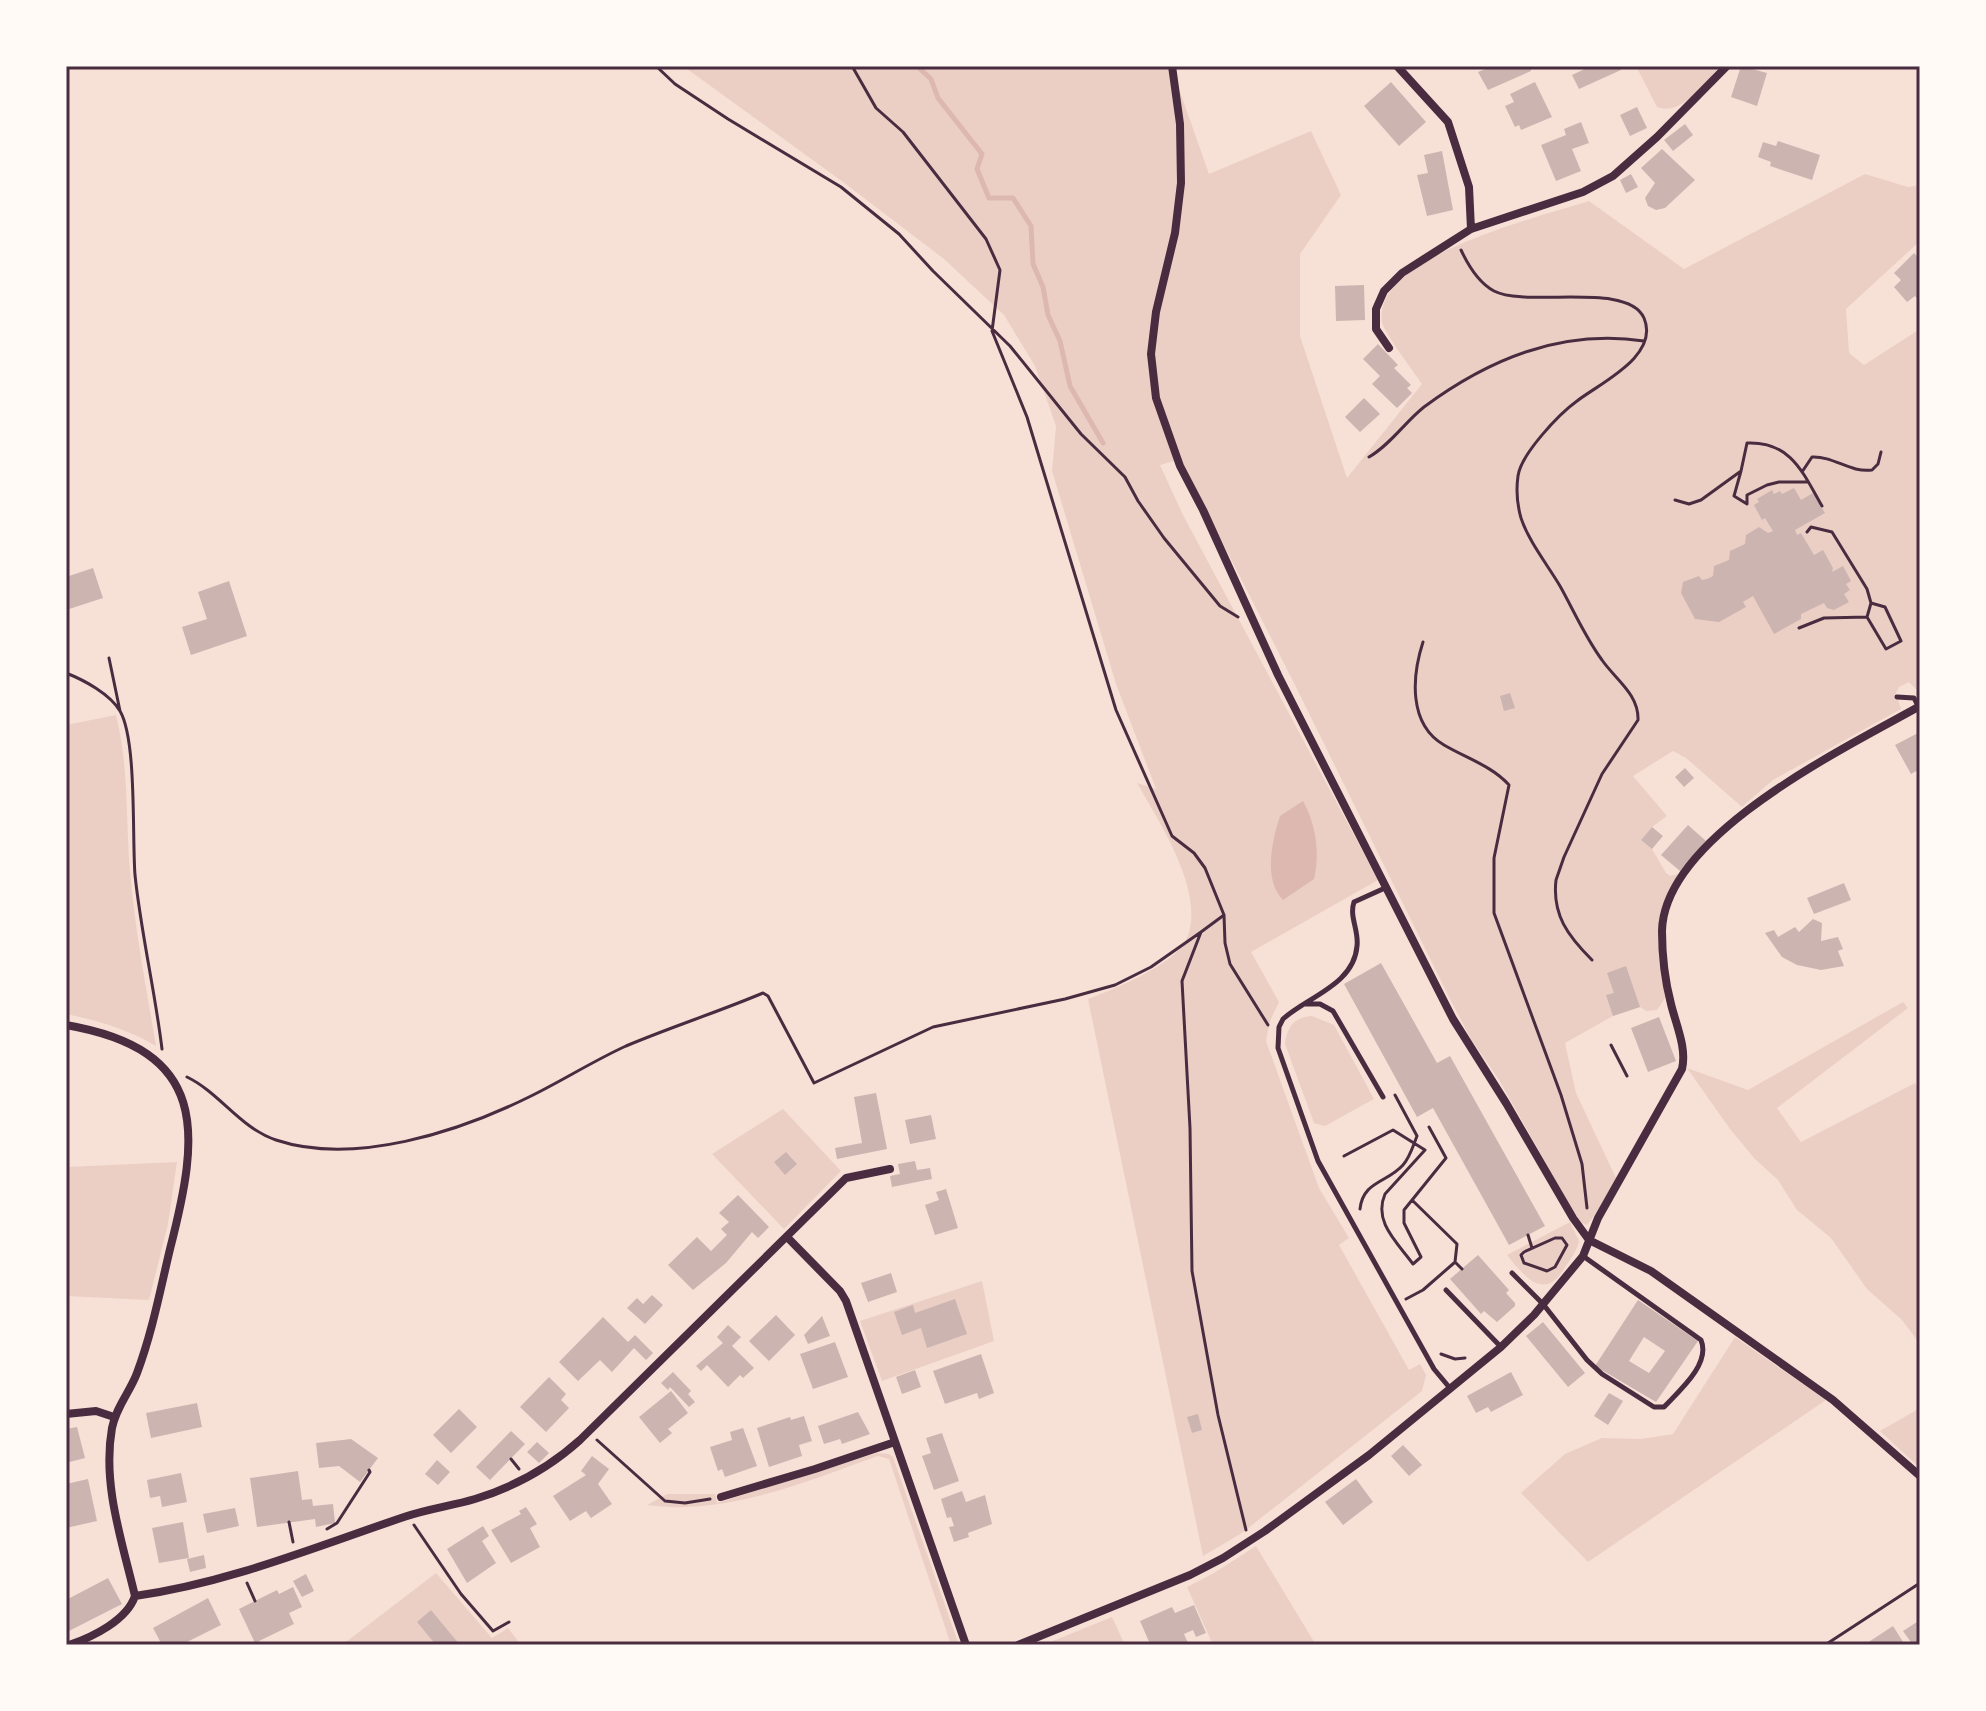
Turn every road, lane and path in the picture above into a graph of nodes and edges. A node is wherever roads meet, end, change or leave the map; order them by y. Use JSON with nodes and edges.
{"nodes":[{"id":1,"x":656,"y":66,"type":"edge"},
{"id":2,"x":852,"y":66,"type":"edge"},
{"id":3,"x":1172,"y":66,"type":"edge"},
{"id":4,"x":1397,"y":66,"type":"edge"},
{"id":5,"x":1727,"y":66,"type":"edge"},
{"id":6,"x":1471,"y":229,"type":"junction"},
{"id":7,"x":1456,"y":239,"type":"junction"},
{"id":8,"x":992,"y":331,"type":"junction"},
{"id":9,"x":1644,"y":341,"type":"junction"},
{"id":10,"x":1389,"y":348,"type":"dead end"},
{"id":11,"x":1881,"y":452,"type":"dead end"},
{"id":12,"x":1369,"y":457,"type":"dead end"},
{"id":13,"x":1741,"y":471,"type":"junction"},
{"id":14,"x":1802,"y":472,"type":"junction"},
{"id":15,"x":1808,"y":482,"type":"junction"},
{"id":16,"x":1675,"y":500,"type":"dead end"},
{"id":17,"x":1822,"y":506,"type":"dead end"},
{"id":18,"x":1807,"y":532,"type":"dead end"},
{"id":19,"x":1871,"y":603,"type":"junction"},
{"id":20,"x":1867,"y":617,"type":"junction"},
{"id":21,"x":1254,"y":619,"type":"junction"},
{"id":22,"x":1799,"y":628,"type":"dead end"},
{"id":23,"x":1423,"y":642,"type":"dead end"},
{"id":24,"x":109,"y":658,"type":"dead end"},
{"id":25,"x":66,"y":673,"type":"edge"},
{"id":26,"x":1897,"y":697,"type":"dead end"},
{"id":27,"x":1919,"y":706,"type":"edge"},
{"id":28,"x":120,"y":711,"type":"junction"},
{"id":29,"x":1387,"y":888,"type":"junction"},
{"id":30,"x":1224,"y":915,"type":"junction"},
{"id":31,"x":1201,"y":932,"type":"junction"},
{"id":32,"x":1592,"y":960,"type":"dead end"},
{"id":33,"x":1303,"y":1004,"type":"junction"},
{"id":34,"x":66,"y":1025,"type":"edge"},
{"id":35,"x":1279,"y":1027,"type":"junction"},
{"id":36,"x":1611,"y":1045,"type":"dead end"},
{"id":37,"x":162,"y":1066,"type":"junction"},
{"id":38,"x":1627,"y":1076,"type":"dead end"},
{"id":39,"x":1395,"y":1095,"type":"dead end"},
{"id":40,"x":1383,"y":1097,"type":"dead end"},
{"id":41,"x":1429,"y":1127,"type":"dead end"},
{"id":42,"x":1414,"y":1144,"type":"junction"},
{"id":43,"x":1344,"y":1156,"type":"dead end"},
{"id":44,"x":890,"y":1169,"type":"dead end"},
{"id":45,"x":1412,"y":1200,"type":"junction"},
{"id":46,"x":1360,"y":1211,"type":"dead end"},
{"id":47,"x":1587,"y":1216,"type":"dead end"},
{"id":48,"x":1528,"y":1235,"type":"dead end"},
{"id":49,"x":788,"y":1238,"type":"junction"},
{"id":50,"x":1589,"y":1240,"type":"junction"},
{"id":51,"x":1532,"y":1248,"type":"junction"},
{"id":52,"x":1583,"y":1256,"type":"junction"},
{"id":53,"x":1455,"y":1262,"type":"junction"},
{"id":54,"x":1462,"y":1269,"type":"dead end"},
{"id":55,"x":1512,"y":1273,"type":"dead end"},
{"id":56,"x":1446,"y":1290,"type":"dead end"},
{"id":57,"x":1412,"y":1296,"type":"dead end"},
{"id":58,"x":1543,"y":1304,"type":"junction"},
{"id":59,"x":1501,"y":1347,"type":"junction"},
{"id":60,"x":1438,"y":1353,"type":"dead end"},
{"id":61,"x":1465,"y":1358,"type":"dead end"},
{"id":62,"x":1449,"y":1387,"type":"junction"},
{"id":63,"x":66,"y":1414,"type":"edge"},
{"id":64,"x":114,"y":1417,"type":"junction"},
{"id":65,"x":588,"y":1432,"type":"junction"},
{"id":66,"x":895,"y":1442,"type":"junction"},
{"id":67,"x":369,"y":1470,"type":"dead end"},
{"id":68,"x":1920,"y":1476,"type":"edge"},
{"id":69,"x":721,"y":1497,"type":"joint"},
{"id":70,"x":408,"y":1515,"type":"junction"},
{"id":71,"x":289,"y":1522,"type":"dead end"},
{"id":72,"x":327,"y":1529,"type":"dead end"},
{"id":73,"x":1247,"y":1534,"type":"dead end"},
{"id":74,"x":295,"y":1555,"type":"junction"},
{"id":75,"x":242,"y":1572,"type":"junction"},
{"id":76,"x":1920,"y":1583,"type":"edge"},
{"id":77,"x":135,"y":1596,"type":"junction"},
{"id":78,"x":255,"y":1601,"type":"dead end"},
{"id":79,"x":509,"y":1622,"type":"dead end"},
{"id":80,"x":86,"y":1642,"type":"edge"},
{"id":81,"x":69,"y":1645,"type":"edge"},
{"id":82,"x":966,"y":1645,"type":"edge"},
{"id":83,"x":1018,"y":1645,"type":"edge"},
{"id":84,"x":1825,"y":1645,"type":"edge"}],
"edges":[{"from":1,"to":8,"type":"path"},
{"from":2,"to":8,"type":"path"},
{"from":3,"to":21,"type":"street"},
{"from":4,"to":6,"type":"street"},
{"from":5,"to":6,"type":"street"},
{"from":6,"to":7,"type":"street"},
{"from":7,"to":9,"type":"path"},
{"from":7,"to":10,"type":"street"},
{"from":8,"to":21,"type":"path"},
{"from":8,"to":30,"type":"path"},
{"from":9,"to":12,"type":"path"},
{"from":9,"to":32,"type":"path"},
{"from":11,"to":14,"type":"path"},
{"from":13,"to":14,"type":"path"},
{"from":13,"to":15,"type":"path"},
{"from":13,"to":16,"type":"path"},
{"from":14,"to":15,"type":"path"},
{"from":15,"to":17,"type":"path"},
{"from":18,"to":19,"type":"path"},
{"from":19,"to":20,"type":"path"},
{"from":19,"to":20,"type":"path"},
{"from":20,"to":22,"type":"path"},
{"from":21,"to":29,"type":"street"},
{"from":23,"to":47,"type":"path"},
{"from":24,"to":28,"type":"path"},
{"from":25,"to":28,"type":"path"},
{"from":26,"to":27,"type":"lane"},
{"from":27,"to":50,"type":"street"},
{"from":28,"to":37,"type":"path"},
{"from":29,"to":33,"type":"lane"},
{"from":29,"to":50,"type":"street"},
{"from":30,"to":31,"type":"path"},
{"from":30,"to":35,"type":"path"},
{"from":31,"to":37,"type":"path"},
{"from":31,"to":73,"type":"path"},
{"from":33,"to":35,"type":"lane"},
{"from":33,"to":40,"type":"lane"},
{"from":34,"to":37,"type":"street"},
{"from":35,"to":62,"type":"lane"},
{"from":36,"to":38,"type":"path"},
{"from":37,"to":64,"type":"street"},
{"from":39,"to":42,"type":"path"},
{"from":41,"to":45,"type":"path"},
{"from":42,"to":43,"type":"path"},
{"from":42,"to":45,"type":"path"},
{"from":42,"to":46,"type":"path"},
{"from":44,"to":49,"type":"street"},
{"from":45,"to":53,"type":"path"},
{"from":48,"to":51,"type":"path"},
{"from":49,"to":65,"type":"street"},
{"from":49,"to":66,"type":"street"},
{"from":50,"to":52,"type":"street"},
{"from":50,"to":68,"type":"street"},
{"from":51,"to":51,"type":"path"},
{"from":52,"to":58,"type":"street"},
{"from":52,"to":58,"type":"lane"},
{"from":53,"to":54,"type":"path"},
{"from":53,"to":57,"type":"path"},
{"from":55,"to":58,"type":"lane"},
{"from":56,"to":59,"type":"lane"},
{"from":58,"to":59,"type":"street"},
{"from":59,"to":62,"type":"street"},
{"from":60,"to":61,"type":"path"},
{"from":62,"to":83,"type":"street"},
{"from":63,"to":64,"type":"street"},
{"from":64,"to":77,"type":"street"},
{"from":65,"to":69,"type":"path"},
{"from":65,"to":70,"type":"street"},
{"from":66,"to":69,"type":"street"},
{"from":66,"to":82,"type":"street"},
{"from":67,"to":72,"type":"path"},
{"from":70,"to":74,"type":"street"},
{"from":70,"to":79,"type":"path"},
{"from":71,"to":74,"type":"path"},
{"from":74,"to":75,"type":"street"},
{"from":75,"to":77,"type":"street"},
{"from":75,"to":78,"type":"path"},
{"from":76,"to":84,"type":"path"},
{"from":77,"to":80,"type":"street"},
{"from":80,"to":81,"type":"street"}]}
